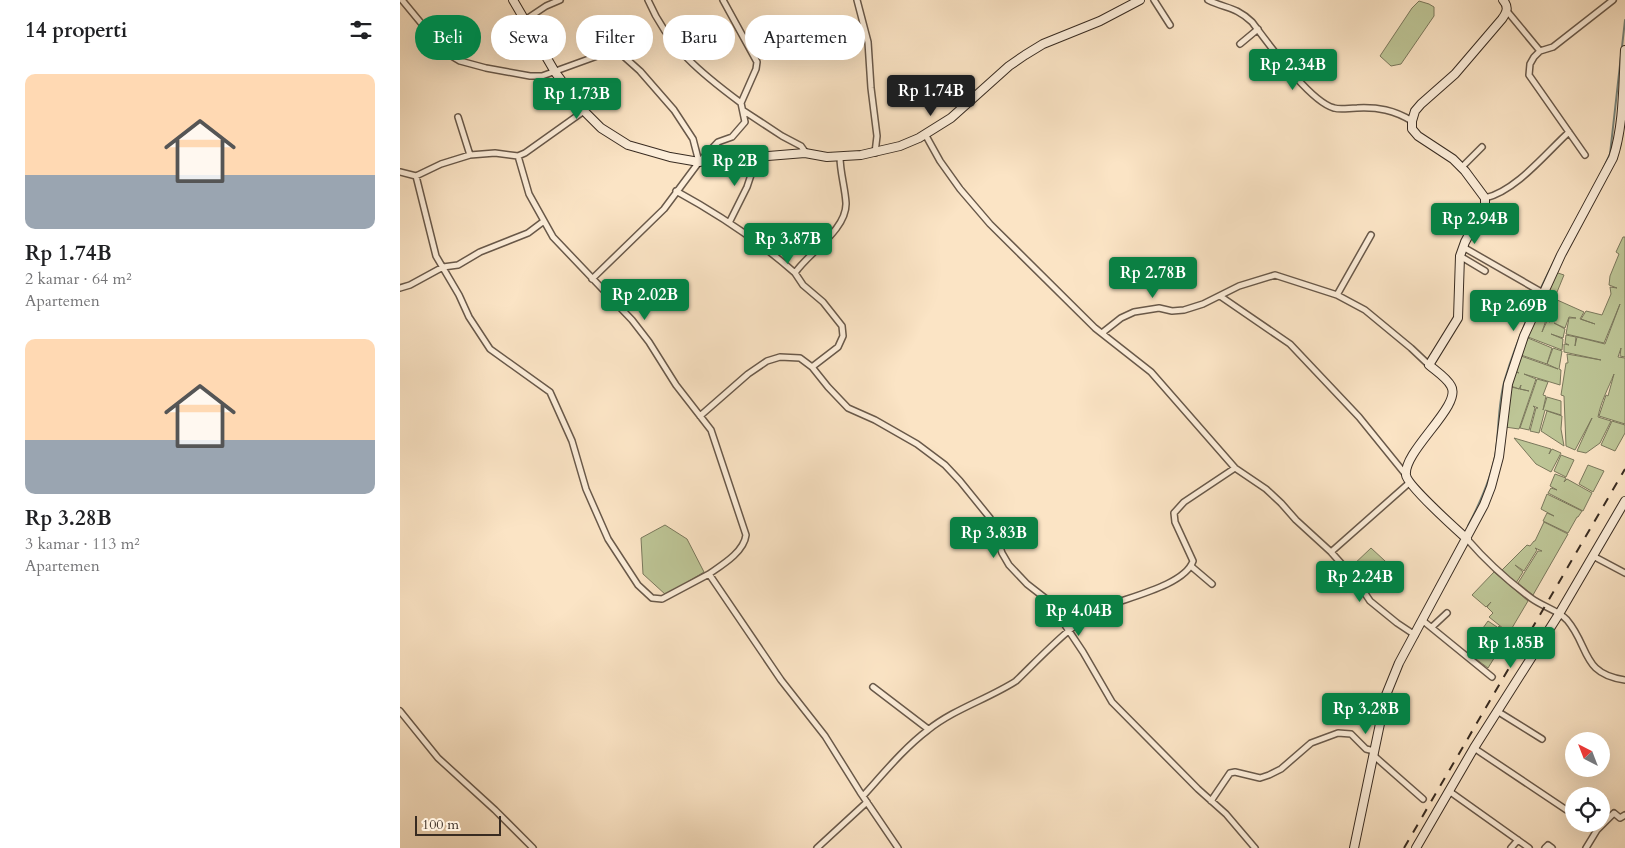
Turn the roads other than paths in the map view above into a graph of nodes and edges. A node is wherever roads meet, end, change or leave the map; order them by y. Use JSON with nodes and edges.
{"nodes":[{"id":1,"x":402,"y":0,"type":"edge"},
{"id":2,"x":513,"y":0,"type":"edge"},
{"id":3,"x":560,"y":0,"type":"edge"},
{"id":4,"x":648,"y":0,"type":"edge"},
{"id":5,"x":723,"y":0,"type":"edge"},
{"id":6,"x":857,"y":0,"type":"edge"},
{"id":7,"x":1140,"y":0,"type":"edge"},
{"id":8,"x":1154,"y":0,"type":"edge"},
{"id":9,"x":1208,"y":0,"type":"edge"},
{"id":10,"x":1503,"y":0,"type":"edge"},
{"id":11,"x":1613,"y":0,"type":"edge"},
{"id":12,"x":1507,"y":11,"type":"junction"},
{"id":13,"x":522,"y":15,"type":"edge"},
{"id":14,"x":532,"y":15,"type":"edge"},
{"id":15,"x":1170,"y":25,"type":"dead end"},
{"id":16,"x":1258,"y":29,"type":"junction"},
{"id":17,"x":1240,"y":44,"type":"dead end"},
{"id":18,"x":1625,"y":50,"type":"edge"},
{"id":19,"x":1540,"y":51,"type":"junction"},
{"id":20,"x":548,"y":60,"type":"edge"},
{"id":21,"x":555,"y":72,"type":"junction"},
{"id":22,"x":741,"y":103,"type":"junction"},
{"id":23,"x":584,"y":111,"type":"junction"},
{"id":24,"x":744,"y":112,"type":"junction"},
{"id":25,"x":458,"y":118,"type":"dead end"},
{"id":26,"x":1412,"y":121,"type":"junction"},
{"id":27,"x":1569,"y":132,"type":"junction"},
{"id":28,"x":925,"y":134,"type":"junction"},
{"id":29,"x":1482,"y":148,"type":"dead end"},
{"id":30,"x":806,"y":153,"type":"junction"},
{"id":31,"x":875,"y":153,"type":"junction"},
{"id":32,"x":470,"y":155,"type":"junction"},
{"id":33,"x":1584,"y":155,"type":"dead end"},
{"id":34,"x":518,"y":156,"type":"junction"},
{"id":35,"x":757,"y":157,"type":"junction"},
{"id":36,"x":840,"y":157,"type":"junction"},
{"id":37,"x":699,"y":162,"type":"junction"},
{"id":38,"x":1462,"y":168,"type":"junction"},
{"id":39,"x":400,"y":172,"type":"edge"},
{"id":40,"x":416,"y":176,"type":"junction"},
{"id":41,"x":676,"y":191,"type":"junction"},
{"id":42,"x":1485,"y":198,"type":"junction"},
{"id":43,"x":544,"y":221,"type":"junction"},
{"id":44,"x":729,"y":223,"type":"junction"},
{"id":45,"x":1371,"y":235,"type":"dead end"},
{"id":46,"x":1463,"y":247,"type":"junction"},
{"id":47,"x":1460,"y":256,"type":"junction"},
{"id":48,"x":444,"y":267,"type":"junction"},
{"id":49,"x":1485,"y":271,"type":"dead end"},
{"id":50,"x":795,"y":273,"type":"junction"},
{"id":51,"x":592,"y":278,"type":"junction"},
{"id":52,"x":400,"y":288,"type":"edge"},
{"id":53,"x":1541,"y":292,"type":"junction"},
{"id":54,"x":1337,"y":295,"type":"junction"},
{"id":55,"x":1220,"y":296,"type":"junction"},
{"id":56,"x":1102,"y":333,"type":"junction"},
{"id":57,"x":1429,"y":365,"type":"junction"},
{"id":58,"x":812,"y":367,"type":"junction"},
{"id":59,"x":700,"y":416,"type":"junction"},
{"id":60,"x":1235,"y":468,"type":"junction"},
{"id":61,"x":1407,"y":479,"type":"junction"},
{"id":62,"x":1625,"y":501,"type":"edge"},
{"id":63,"x":1466,"y":538,"type":"junction"},
{"id":64,"x":1331,"y":552,"type":"junction"},
{"id":65,"x":1592,"y":556,"type":"junction"},
{"id":66,"x":1192,"y":567,"type":"junction"},
{"id":67,"x":1625,"y":573,"type":"edge"},
{"id":68,"x":709,"y":574,"type":"junction"},
{"id":69,"x":1212,"y":584,"type":"dead end"},
{"id":70,"x":1447,"y":613,"type":"dead end"},
{"id":71,"x":1559,"y":614,"type":"junction"},
{"id":72,"x":1422,"y":620,"type":"junction"},
{"id":73,"x":1432,"y":627,"type":"junction"},
{"id":74,"x":1069,"y":632,"type":"junction"},
{"id":75,"x":1412,"y":633,"type":"junction"},
{"id":76,"x":1492,"y":677,"type":"dead end"},
{"id":77,"x":1625,"y":680,"type":"edge"},
{"id":78,"x":873,"y":687,"type":"dead end"},
{"id":79,"x":400,"y":711,"type":"edge"},
{"id":80,"x":1497,"y":711,"type":"junction"},
{"id":81,"x":928,"y":729,"type":"junction"},
{"id":82,"x":1542,"y":739,"type":"dead end"},
{"id":83,"x":1474,"y":748,"type":"junction"},
{"id":84,"x":1372,"y":752,"type":"junction"},
{"id":85,"x":1449,"y":791,"type":"junction"},
{"id":86,"x":863,"y":796,"type":"junction"},
{"id":87,"x":1423,"y":799,"type":"dead end"},
{"id":88,"x":1211,"y":800,"type":"junction"},
{"id":89,"x":866,"y":802,"type":"junction"},
{"id":90,"x":1565,"y":809,"type":"edge"},
{"id":91,"x":1625,"y":815,"type":"edge"},
{"id":92,"x":1610,"y":817,"type":"edge"},
{"id":93,"x":1596,"y":832,"type":"edge"},
{"id":94,"x":1518,"y":840,"type":"junction"},
{"id":95,"x":533,"y":848,"type":"edge"},
{"id":96,"x":817,"y":848,"type":"edge"},
{"id":97,"x":898,"y":848,"type":"edge"},
{"id":98,"x":1255,"y":848,"type":"edge"},
{"id":99,"x":1354,"y":848,"type":"edge"},
{"id":100,"x":1416,"y":848,"type":"edge"},
{"id":101,"x":1511,"y":848,"type":"edge"},
{"id":102,"x":1529,"y":848,"type":"edge"},
{"id":103,"x":1545,"y":848,"type":"edge"},
{"id":104,"x":1552,"y":848,"type":"edge"},
{"id":105,"x":1586,"y":848,"type":"edge"}],
"edges":[{"from":1,"to":21,"type":"street"},
{"from":2,"to":13,"type":"street"},
{"from":3,"to":14,"type":"street"},
{"from":4,"to":22,"type":"street"},
{"from":5,"to":22,"type":"street"},
{"from":6,"to":31,"type":"street"},
{"from":7,"to":28,"type":"street"},
{"from":8,"to":15,"type":"street"},
{"from":9,"to":16,"type":"street"},
{"from":10,"to":12,"type":"street"},
{"from":11,"to":19,"type":"street"},
{"from":12,"to":19,"type":"street"},
{"from":12,"to":26,"type":"street"},
{"from":16,"to":17,"type":"street"},
{"from":16,"to":26,"type":"street"},
{"from":18,"to":53,"type":"street"},
{"from":19,"to":27,"type":"street"},
{"from":20,"to":21,"type":"street"},
{"from":21,"to":23,"type":"street"},
{"from":21,"to":37,"type":"street"},
{"from":22,"to":24,"type":"street"},
{"from":23,"to":34,"type":"street"},
{"from":23,"to":37,"type":"street"},
{"from":24,"to":30,"type":"street"},
{"from":24,"to":37,"type":"street"},
{"from":25,"to":32,"type":"street"},
{"from":26,"to":38,"type":"street"},
{"from":27,"to":33,"type":"street"},
{"from":27,"to":42,"type":"street"},
{"from":28,"to":31,"type":"street"},
{"from":28,"to":56,"type":"street"},
{"from":29,"to":38,"type":"street"},
{"from":30,"to":35,"type":"street"},
{"from":30,"to":36,"type":"street"},
{"from":31,"to":36,"type":"street"},
{"from":32,"to":34,"type":"street"},
{"from":32,"to":40,"type":"street"},
{"from":34,"to":43,"type":"street"},
{"from":35,"to":37,"type":"street"},
{"from":35,"to":44,"type":"street"},
{"from":36,"to":50,"type":"street"},
{"from":37,"to":41,"type":"street"},
{"from":38,"to":42,"type":"street"},
{"from":39,"to":40,"type":"street"},
{"from":40,"to":48,"type":"street"},
{"from":41,"to":44,"type":"street"},
{"from":41,"to":51,"type":"street"},
{"from":42,"to":46,"type":"street"},
{"from":43,"to":48,"type":"street"},
{"from":43,"to":51,"type":"street"},
{"from":44,"to":50,"type":"street"},
{"from":45,"to":54,"type":"street"},
{"from":46,"to":47,"type":"street"},
{"from":46,"to":53,"type":"street"},
{"from":47,"to":49,"type":"street"},
{"from":47,"to":57,"type":"street"},
{"from":48,"to":52,"type":"street"},
{"from":48,"to":68,"type":"street"},
{"from":50,"to":58,"type":"street"},
{"from":51,"to":59,"type":"street"},
{"from":53,"to":63,"type":"street"},
{"from":54,"to":55,"type":"street"},
{"from":54,"to":57,"type":"street"},
{"from":55,"to":56,"type":"street"},
{"from":55,"to":61,"type":"street"},
{"from":56,"to":60,"type":"street"},
{"from":57,"to":61,"type":"street"},
{"from":58,"to":59,"type":"street"},
{"from":58,"to":74,"type":"street"},
{"from":59,"to":68,"type":"street"},
{"from":60,"to":64,"type":"street"},
{"from":60,"to":66,"type":"street"},
{"from":61,"to":63,"type":"street"},
{"from":61,"to":64,"type":"street"},
{"from":62,"to":65,"type":"street"},
{"from":63,"to":71,"type":"street"},
{"from":63,"to":72,"type":"street"},
{"from":64,"to":75,"type":"street"},
{"from":65,"to":67,"type":"street"},
{"from":65,"to":71,"type":"street"},
{"from":66,"to":69,"type":"street"},
{"from":66,"to":74,"type":"street"},
{"from":68,"to":86,"type":"street"},
{"from":70,"to":73,"type":"street"},
{"from":71,"to":77,"type":"street"},
{"from":71,"to":80,"type":"street"},
{"from":72,"to":73,"type":"street"},
{"from":72,"to":75,"type":"street"},
{"from":73,"to":76,"type":"street"},
{"from":74,"to":81,"type":"street"},
{"from":74,"to":88,"type":"street"},
{"from":75,"to":84,"type":"street"},
{"from":78,"to":81,"type":"street"},
{"from":79,"to":95,"type":"street"},
{"from":80,"to":82,"type":"street"},
{"from":80,"to":83,"type":"street"},
{"from":81,"to":86,"type":"street"},
{"from":83,"to":85,"type":"street"},
{"from":83,"to":90,"type":"street"},
{"from":84,"to":87,"type":"street"},
{"from":84,"to":88,"type":"street"},
{"from":84,"to":99,"type":"street"},
{"from":85,"to":94,"type":"street"},
{"from":85,"to":100,"type":"street"},
{"from":86,"to":89,"type":"street"},
{"from":88,"to":98,"type":"street"},
{"from":89,"to":96,"type":"street"},
{"from":89,"to":97,"type":"street"},
{"from":91,"to":92,"type":"street"},
{"from":93,"to":105,"type":"street"},
{"from":94,"to":101,"type":"street"},
{"from":94,"to":102,"type":"street"},
{"from":103,"to":104,"type":"street"}]}
